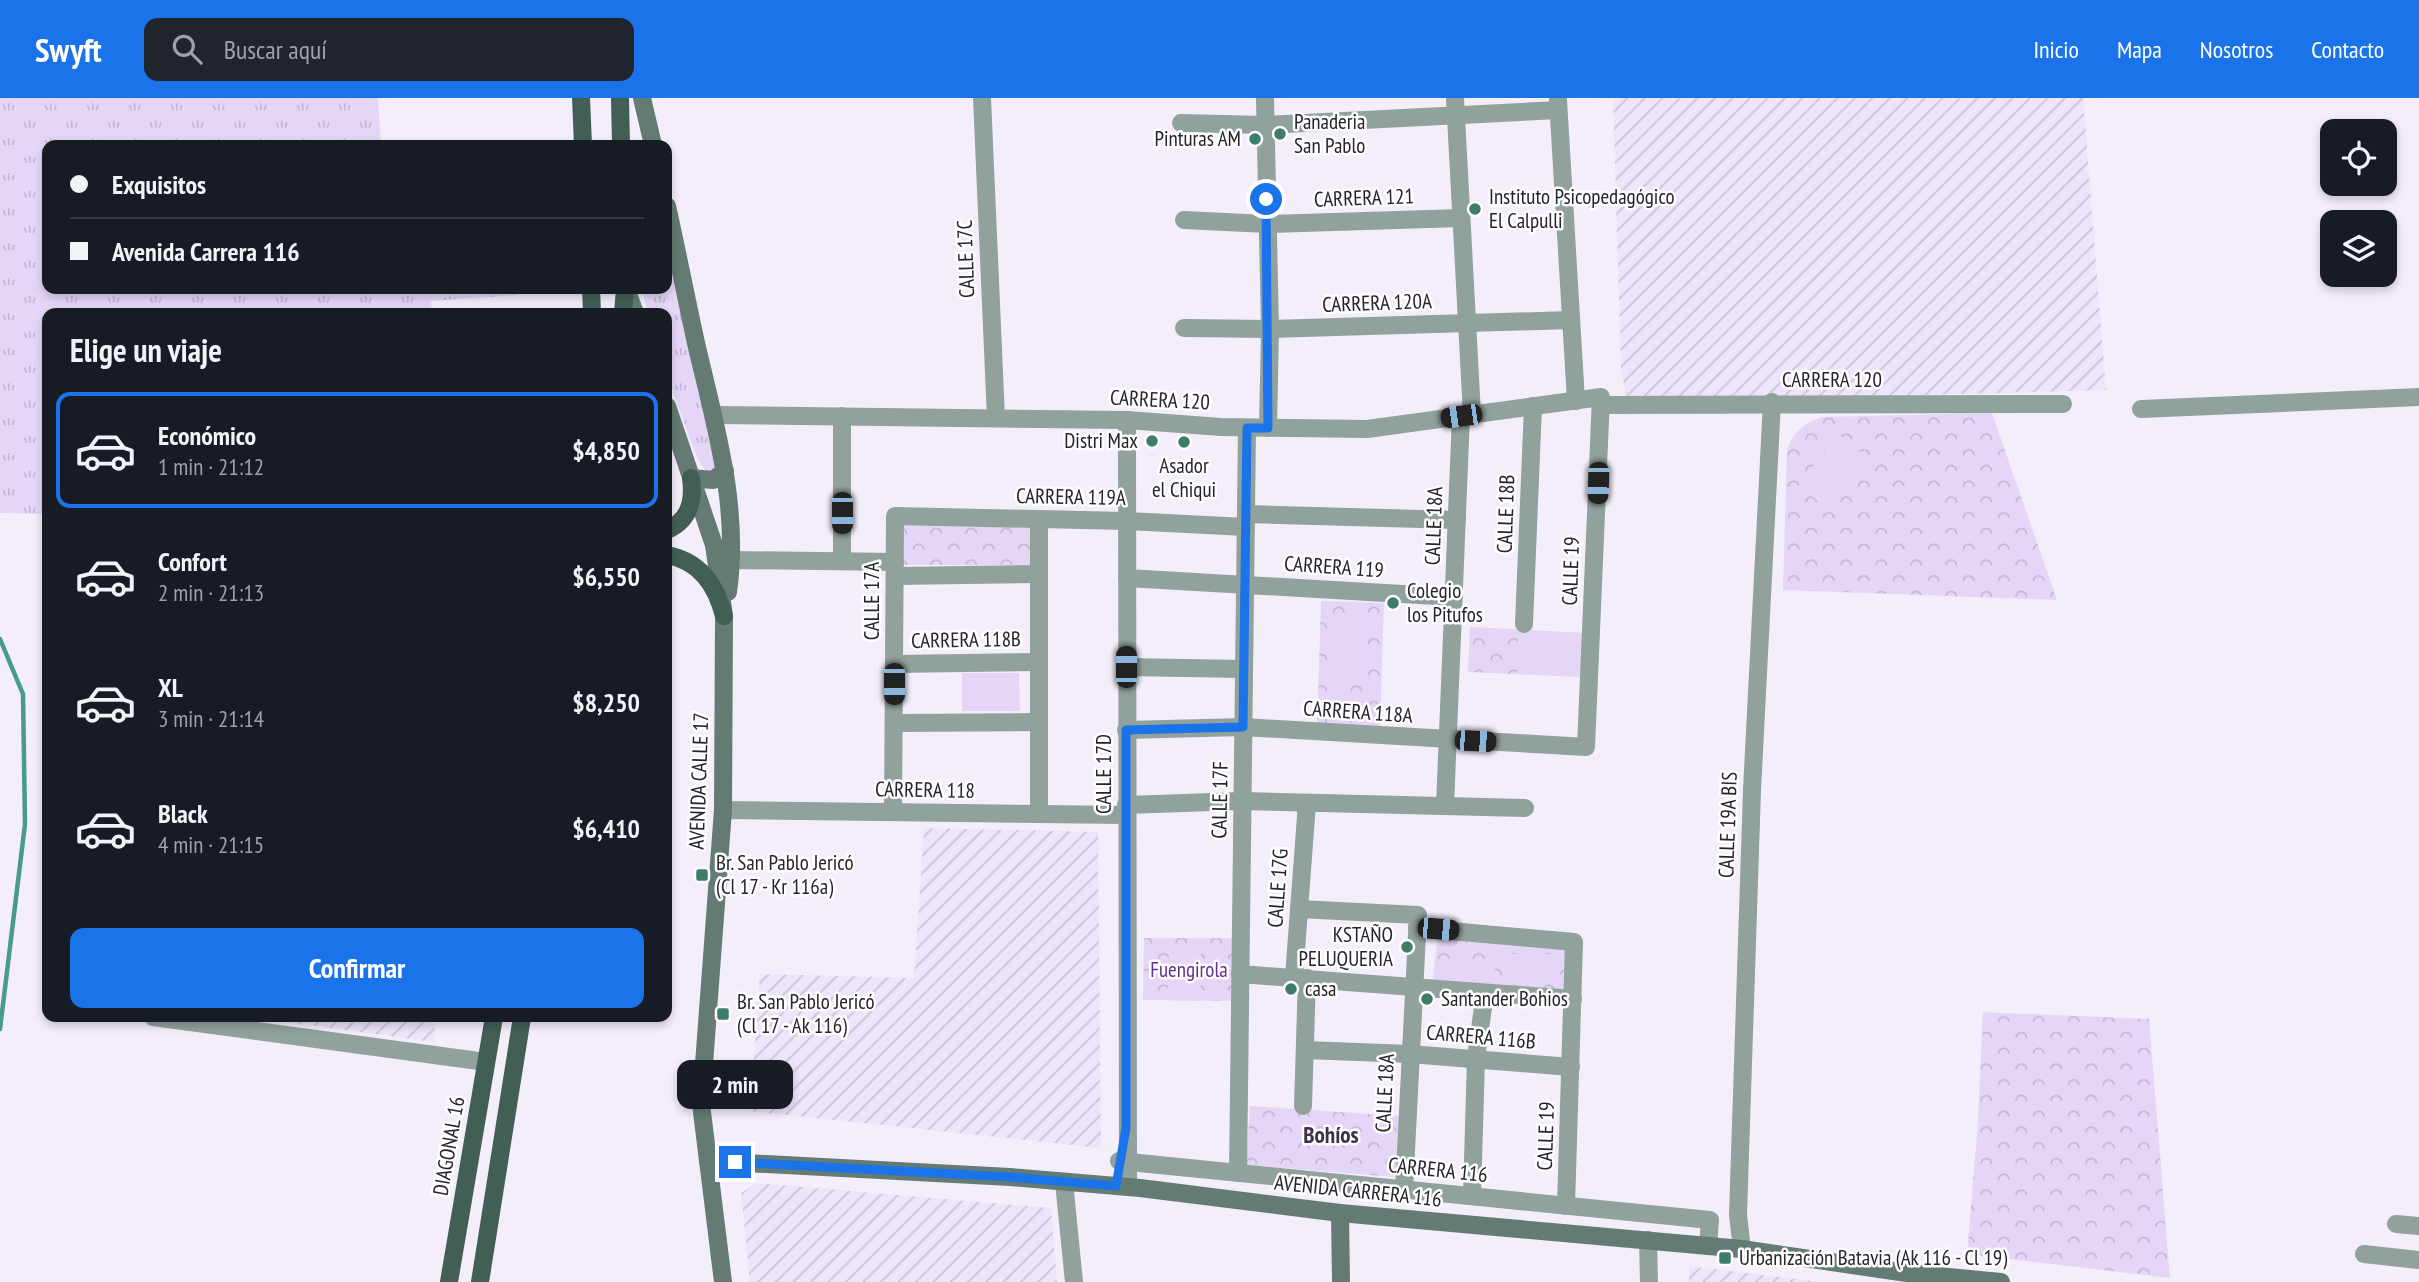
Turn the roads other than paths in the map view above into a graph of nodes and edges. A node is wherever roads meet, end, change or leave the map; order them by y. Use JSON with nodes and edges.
{"nodes":[{"id":1,"x":581,"y":98,"type":"edge"},
{"id":2,"x":620,"y":98,"type":"edge"},
{"id":3,"x":642,"y":98,"type":"edge"},
{"id":4,"x":982,"y":98,"type":"edge"},
{"id":5,"x":1265,"y":98,"type":"edge"},
{"id":6,"x":1455,"y":98,"type":"edge"},
{"id":7,"x":1558,"y":104,"type":"edge"},
{"id":8,"x":1456,"y":117,"type":"junction"},
{"id":9,"x":1181,"y":123,"type":"dead end"},
{"id":10,"x":1265,"y":125,"type":"junction"},
{"id":11,"x":583,"y":140,"type":"edge"},
{"id":12,"x":621,"y":140,"type":"edge"},
{"id":13,"x":652,"y":140,"type":"edge"},
{"id":14,"x":1461,"y":219,"type":"junction"},
{"id":15,"x":1184,"y":220,"type":"dead end"},
{"id":16,"x":1267,"y":224,"type":"junction"},
{"id":17,"x":672,"y":228,"type":"edge"},
{"id":18,"x":1571,"y":320,"type":"junction"},
{"id":19,"x":1465,"y":323,"type":"junction"},
{"id":20,"x":1184,"y":328,"type":"dead end"},
{"id":21,"x":1270,"y":329,"type":"junction"},
{"id":22,"x":2419,"y":397,"type":"edge"},
{"id":23,"x":1576,"y":401,"type":"junction"},
{"id":24,"x":1601,"y":401,"type":"junction"},
{"id":25,"x":1772,"y":402,"type":"junction"},
{"id":26,"x":2063,"y":404,"type":"dead end"},
{"id":27,"x":1533,"y":406,"type":"junction"},
{"id":28,"x":2141,"y":409,"type":"dead end"},
{"id":29,"x":714,"y":415,"type":"junction"},
{"id":30,"x":1466,"y":415,"type":"junction"},
{"id":31,"x":842,"y":416,"type":"junction"},
{"id":32,"x":996,"y":418,"type":"junction"},
{"id":33,"x":1127,"y":420,"type":"junction"},
{"id":34,"x":672,"y":421,"type":"edge"},
{"id":35,"x":1247,"y":428,"type":"junction"},
{"id":36,"x":1268,"y":428,"type":"junction"},
{"id":37,"x":725,"y":471,"type":"junction"},
{"id":38,"x":691,"y":478,"type":"junction"},
{"id":39,"x":895,"y":516,"type":"joint"},
{"id":40,"x":1039,"y":519,"type":"junction"},
{"id":41,"x":1457,"y":520,"type":"junction"},
{"id":42,"x":1127,"y":521,"type":"junction"},
{"id":43,"x":1246,"y":521,"type":"junction"},
{"id":44,"x":672,"y":527,"type":"edge"},
{"id":45,"x":672,"y":556,"type":"edge"},
{"id":46,"x":732,"y":559,"type":"junction"},
{"id":47,"x":842,"y":561,"type":"junction"},
{"id":48,"x":895,"y":569,"type":"junction"},
{"id":49,"x":1039,"y":575,"type":"junction"},
{"id":50,"x":1127,"y":578,"type":"junction"},
{"id":51,"x":1245,"y":584,"type":"junction"},
{"id":52,"x":1454,"y":597,"type":"junction"},
{"id":53,"x":724,"y":616,"type":"junction"},
{"id":54,"x":1524,"y":624,"type":"dead end"},
{"id":55,"x":1039,"y":662,"type":"junction"},
{"id":56,"x":894,"y":664,"type":"junction"},
{"id":57,"x":1126,"y":667,"type":"junction"},
{"id":58,"x":1244,"y":668,"type":"junction"},
{"id":59,"x":1039,"y":722,"type":"junction"},
{"id":60,"x":894,"y":723,"type":"junction"},
{"id":61,"x":1243,"y":727,"type":"junction"},
{"id":62,"x":1126,"y":730,"type":"junction"},
{"id":63,"x":1448,"y":740,"type":"junction"},
{"id":64,"x":1586,"y":747,"type":"joint"},
{"id":65,"x":1242,"y":801,"type":"junction"},
{"id":66,"x":1307,"y":803,"type":"junction"},
{"id":67,"x":1445,"y":806,"type":"junction"},
{"id":68,"x":1525,"y":808,"type":"dead end"},
{"id":69,"x":723,"y":810,"type":"junction"},
{"id":70,"x":1126,"y":810,"type":"junction"},
{"id":71,"x":893,"y":812,"type":"junction"},
{"id":72,"x":1039,"y":814,"type":"junction"},
{"id":73,"x":1299,"y":909,"type":"junction"},
{"id":74,"x":1418,"y":921,"type":"junction"},
{"id":75,"x":1240,"y":974,"type":"junction"},
{"id":76,"x":1301,"y":978,"type":"junction"},
{"id":77,"x":1413,"y":989,"type":"junction"},
{"id":78,"x":1485,"y":993,"type":"junction"},
{"id":79,"x":1573,"y":999,"type":"junction"},
{"id":80,"x":190,"y":1022,"type":"edge"},
{"id":81,"x":493,"y":1022,"type":"edge"},
{"id":82,"x":521,"y":1022,"type":"edge"},
{"id":83,"x":1305,"y":1050,"type":"junction"},
{"id":84,"x":1410,"y":1054,"type":"junction"},
{"id":85,"x":1475,"y":1058,"type":"junction"},
{"id":86,"x":486,"y":1062,"type":"junction"},
{"id":87,"x":1571,"y":1067,"type":"junction"},
{"id":88,"x":1303,"y":1106,"type":"dead end"},
{"id":89,"x":708,"y":1161,"type":"junction"},
{"id":90,"x":1124,"y":1162,"type":"junction"},
{"id":91,"x":1238,"y":1173,"type":"junction"},
{"id":92,"x":1064,"y":1182,"type":"junction"},
{"id":93,"x":1122,"y":1187,"type":"junction"},
{"id":94,"x":1404,"y":1190,"type":"junction"},
{"id":95,"x":1472,"y":1196,"type":"junction"},
{"id":96,"x":1566,"y":1206,"type":"junction"},
{"id":97,"x":1340,"y":1213,"type":"junction"},
{"id":98,"x":2396,"y":1224,"type":"dead end"},
{"id":99,"x":2419,"y":1226,"type":"edge"},
{"id":100,"x":1648,"y":1240,"type":"junction"},
{"id":101,"x":1708,"y":1245,"type":"junction"},
{"id":102,"x":1742,"y":1249,"type":"junction"},
{"id":103,"x":2364,"y":1255,"type":"dead end"},
{"id":104,"x":2419,"y":1260,"type":"edge"},
{"id":105,"x":449,"y":1282,"type":"edge"},
{"id":106,"x":480,"y":1282,"type":"edge"},
{"id":107,"x":723,"y":1282,"type":"edge"},
{"id":108,"x":1074,"y":1282,"type":"edge"},
{"id":109,"x":1341,"y":1282,"type":"edge"},
{"id":110,"x":1648,"y":1282,"type":"edge"},
{"id":111,"x":2001,"y":1282,"type":"edge"}],
"edges":[{"from":1,"to":11,"type":"main road"},
{"from":2,"to":12,"type":"main road"},
{"from":3,"to":13,"type":"main road"},
{"from":4,"to":32,"type":"street","name":"CALLE 17C"},
{"from":5,"to":10,"type":"street"},
{"from":6,"to":8,"type":"street","name":"CALLE 18A"},
{"from":7,"to":8,"type":"street"},
{"from":7,"to":18,"type":"street"},
{"from":8,"to":10,"type":"street"},
{"from":8,"to":14,"type":"street","name":"CALLE 18A"},
{"from":9,"to":10,"type":"street"},
{"from":10,"to":16,"type":"street"},
{"from":14,"to":16,"type":"street","name":"CARRERA 121"},
{"from":14,"to":19,"type":"street","name":"CALLE 18A"},
{"from":15,"to":16,"type":"street","name":"CARRERA 121"},
{"from":16,"to":21,"type":"street"},
{"from":17,"to":29,"type":"main road","name":"AVENIDA CALLE 17"},
{"from":18,"to":19,"type":"street","name":"CARRERA 120A"},
{"from":18,"to":23,"type":"street"},
{"from":19,"to":21,"type":"street","name":"CARRERA 120A"},
{"from":19,"to":30,"type":"street","name":"CALLE 18A"},
{"from":20,"to":21,"type":"street","name":"CARRERA 120A"},
{"from":21,"to":36,"type":"street"},
{"from":22,"to":28,"type":"street"},
{"from":23,"to":24,"type":"street","name":"CARRERA 120"},
{"from":23,"to":27,"type":"street","name":"CARRERA 120"},
{"from":24,"to":25,"type":"street","name":"CARRERA 120"},
{"from":24,"to":64,"type":"street","name":"CALLE 19"},
{"from":25,"to":26,"type":"street","name":"CARRERA 120"},
{"from":25,"to":102,"type":"street","name":"CALLE 19A BIS"},
{"from":27,"to":30,"type":"street","name":"CARRERA 120"},
{"from":27,"to":54,"type":"street","name":"CALLE 18B"},
{"from":29,"to":31,"type":"street","name":"CARRERA 120"},
{"from":29,"to":37,"type":"main road","name":"AVENIDA CALLE 17"},
{"from":30,"to":36,"type":"street","name":"CARRERA 120"},
{"from":30,"to":41,"type":"street","name":"CALLE 18A"},
{"from":31,"to":32,"type":"street","name":"CARRERA 120"},
{"from":31,"to":47,"type":"street"},
{"from":32,"to":33,"type":"street","name":"CARRERA 120"},
{"from":33,"to":35,"type":"street","name":"CARRERA 120"},
{"from":33,"to":42,"type":"street","name":"CALLE 17D"},
{"from":34,"to":38,"type":"main road","name":"AVENIDA CALLE 17"},
{"from":35,"to":36,"type":"street","name":"CARRERA 120"},
{"from":35,"to":43,"type":"street","name":"CALLE 17F"},
{"from":37,"to":38,"type":"main road"},
{"from":37,"to":46,"type":"main road","name":"AVENIDA CALLE 17"},
{"from":38,"to":44,"type":"main road"},
{"from":38,"to":53,"type":"main road","name":"AVENIDA CALLE 17"},
{"from":39,"to":40,"type":"street","name":"CARRERA 119A"},
{"from":39,"to":48,"type":"street","name":"CALLE 17A"},
{"from":40,"to":42,"type":"street","name":"CARRERA 119A"},
{"from":40,"to":49,"type":"street"},
{"from":41,"to":43,"type":"street","name":"CARRERA 119A"},
{"from":41,"to":52,"type":"street","name":"CALLE 18A"},
{"from":42,"to":43,"type":"street","name":"CARRERA 119A"},
{"from":42,"to":50,"type":"street","name":"CALLE 17D"},
{"from":43,"to":51,"type":"street","name":"CALLE 17F"},
{"from":45,"to":53,"type":"main road"},
{"from":46,"to":47,"type":"street"},
{"from":46,"to":53,"type":"main road","name":"AVENIDA CALLE 17"},
{"from":47,"to":48,"type":"street"},
{"from":48,"to":49,"type":"street"},
{"from":48,"to":56,"type":"street","name":"CALLE 17A"},
{"from":49,"to":55,"type":"street"},
{"from":50,"to":51,"type":"street","name":"CARRERA 119"},
{"from":50,"to":57,"type":"street","name":"CALLE 17D"},
{"from":51,"to":52,"type":"street","name":"CARRERA 119"},
{"from":51,"to":58,"type":"street","name":"CALLE 17F"},
{"from":52,"to":63,"type":"street","name":"CALLE 18A"},
{"from":53,"to":69,"type":"main road","name":"AVENIDA CALLE 17"},
{"from":55,"to":56,"type":"street","name":"CARRERA 118B"},
{"from":55,"to":59,"type":"street"},
{"from":56,"to":60,"type":"street","name":"CALLE 17A"},
{"from":57,"to":58,"type":"street"},
{"from":57,"to":62,"type":"street","name":"CALLE 17D"},
{"from":58,"to":61,"type":"street","name":"CALLE 17F"},
{"from":59,"to":60,"type":"street"},
{"from":59,"to":72,"type":"street"},
{"from":60,"to":71,"type":"street","name":"CALLE 17A"},
{"from":61,"to":62,"type":"street","name":"CARRERA 118A"},
{"from":61,"to":63,"type":"street","name":"CARRERA 118A"},
{"from":61,"to":65,"type":"street","name":"CALLE 17F"},
{"from":62,"to":70,"type":"street","name":"CALLE 17D"},
{"from":63,"to":64,"type":"street","name":"CARRERA 118A"},
{"from":63,"to":67,"type":"street","name":"CALLE 18A"},
{"from":65,"to":66,"type":"street","name":"CARRERA 118"},
{"from":65,"to":70,"type":"street","name":"CARRERA 118"},
{"from":65,"to":75,"type":"street","name":"CALLE 17F"},
{"from":66,"to":67,"type":"street","name":"CARRERA 118"},
{"from":66,"to":73,"type":"street","name":"CALLE 17G"},
{"from":67,"to":68,"type":"street","name":"CARRERA 118"},
{"from":69,"to":71,"type":"street","name":"CARRERA 118"},
{"from":69,"to":89,"type":"main road","name":"AVENIDA CALLE 17"},
{"from":70,"to":72,"type":"street","name":"CARRERA 118"},
{"from":70,"to":90,"type":"street","name":"CALLE 17D"},
{"from":71,"to":72,"type":"street","name":"CARRERA 118"},
{"from":73,"to":74,"type":"street"},
{"from":73,"to":76,"type":"street","name":"CALLE 17G"},
{"from":74,"to":77,"type":"street","name":"CALLE 18A"},
{"from":74,"to":79,"type":"street","name":"CALLE 19"},
{"from":75,"to":76,"type":"street"},
{"from":75,"to":91,"type":"street","name":"CALLE 17F"},
{"from":76,"to":77,"type":"street"},
{"from":76,"to":83,"type":"street","name":"CALLE 17G"},
{"from":77,"to":78,"type":"street"},
{"from":77,"to":84,"type":"street","name":"CALLE 18A"},
{"from":78,"to":79,"type":"street"},
{"from":78,"to":85,"type":"street"},
{"from":79,"to":87,"type":"street","name":"CALLE 19"},
{"from":80,"to":86,"type":"street"},
{"from":81,"to":86,"type":"main road","name":"DIAGONAL 16"},
{"from":82,"to":106,"type":"main road"},
{"from":83,"to":84,"type":"street","name":"CARRERA 116B"},
{"from":83,"to":88,"type":"street","name":"CALLE 17G"},
{"from":84,"to":85,"type":"street","name":"CARRERA 116B"},
{"from":84,"to":94,"type":"street","name":"CALLE 18A"},
{"from":85,"to":87,"type":"street","name":"CARRERA 116B"},
{"from":85,"to":95,"type":"street"},
{"from":86,"to":105,"type":"main road","name":"DIAGONAL 16"},
{"from":87,"to":96,"type":"street","name":"CALLE 19"},
{"from":89,"to":92,"type":"main road","name":"AVENIDA CARRERA 116"},
{"from":89,"to":107,"type":"main road","name":"AVENIDA CALLE 17"},
{"from":90,"to":91,"type":"street","name":"CARRERA 116"},
{"from":90,"to":93,"type":"street","name":"CALLE 17D"},
{"from":91,"to":94,"type":"street","name":"CARRERA 116"},
{"from":92,"to":93,"type":"main road","name":"AVENIDA CARRERA 116"},
{"from":92,"to":108,"type":"street"},
{"from":93,"to":97,"type":"main road","name":"AVENIDA CARRERA 116"},
{"from":94,"to":95,"type":"street","name":"CARRERA 116"},
{"from":95,"to":96,"type":"street","name":"CARRERA 116"},
{"from":96,"to":101,"type":"street","name":"CARRERA 116"},
{"from":97,"to":100,"type":"main road","name":"AVENIDA CARRERA 116"},
{"from":97,"to":109,"type":"main road"},
{"from":98,"to":99,"type":"street"},
{"from":100,"to":101,"type":"main road","name":"AVENIDA CARRERA 116"},
{"from":100,"to":110,"type":"street"},
{"from":101,"to":102,"type":"main road","name":"AVENIDA CARRERA 116"},
{"from":102,"to":111,"type":"main road","name":"AVENIDA CARRERA 116"},
{"from":103,"to":104,"type":"street"}]}
